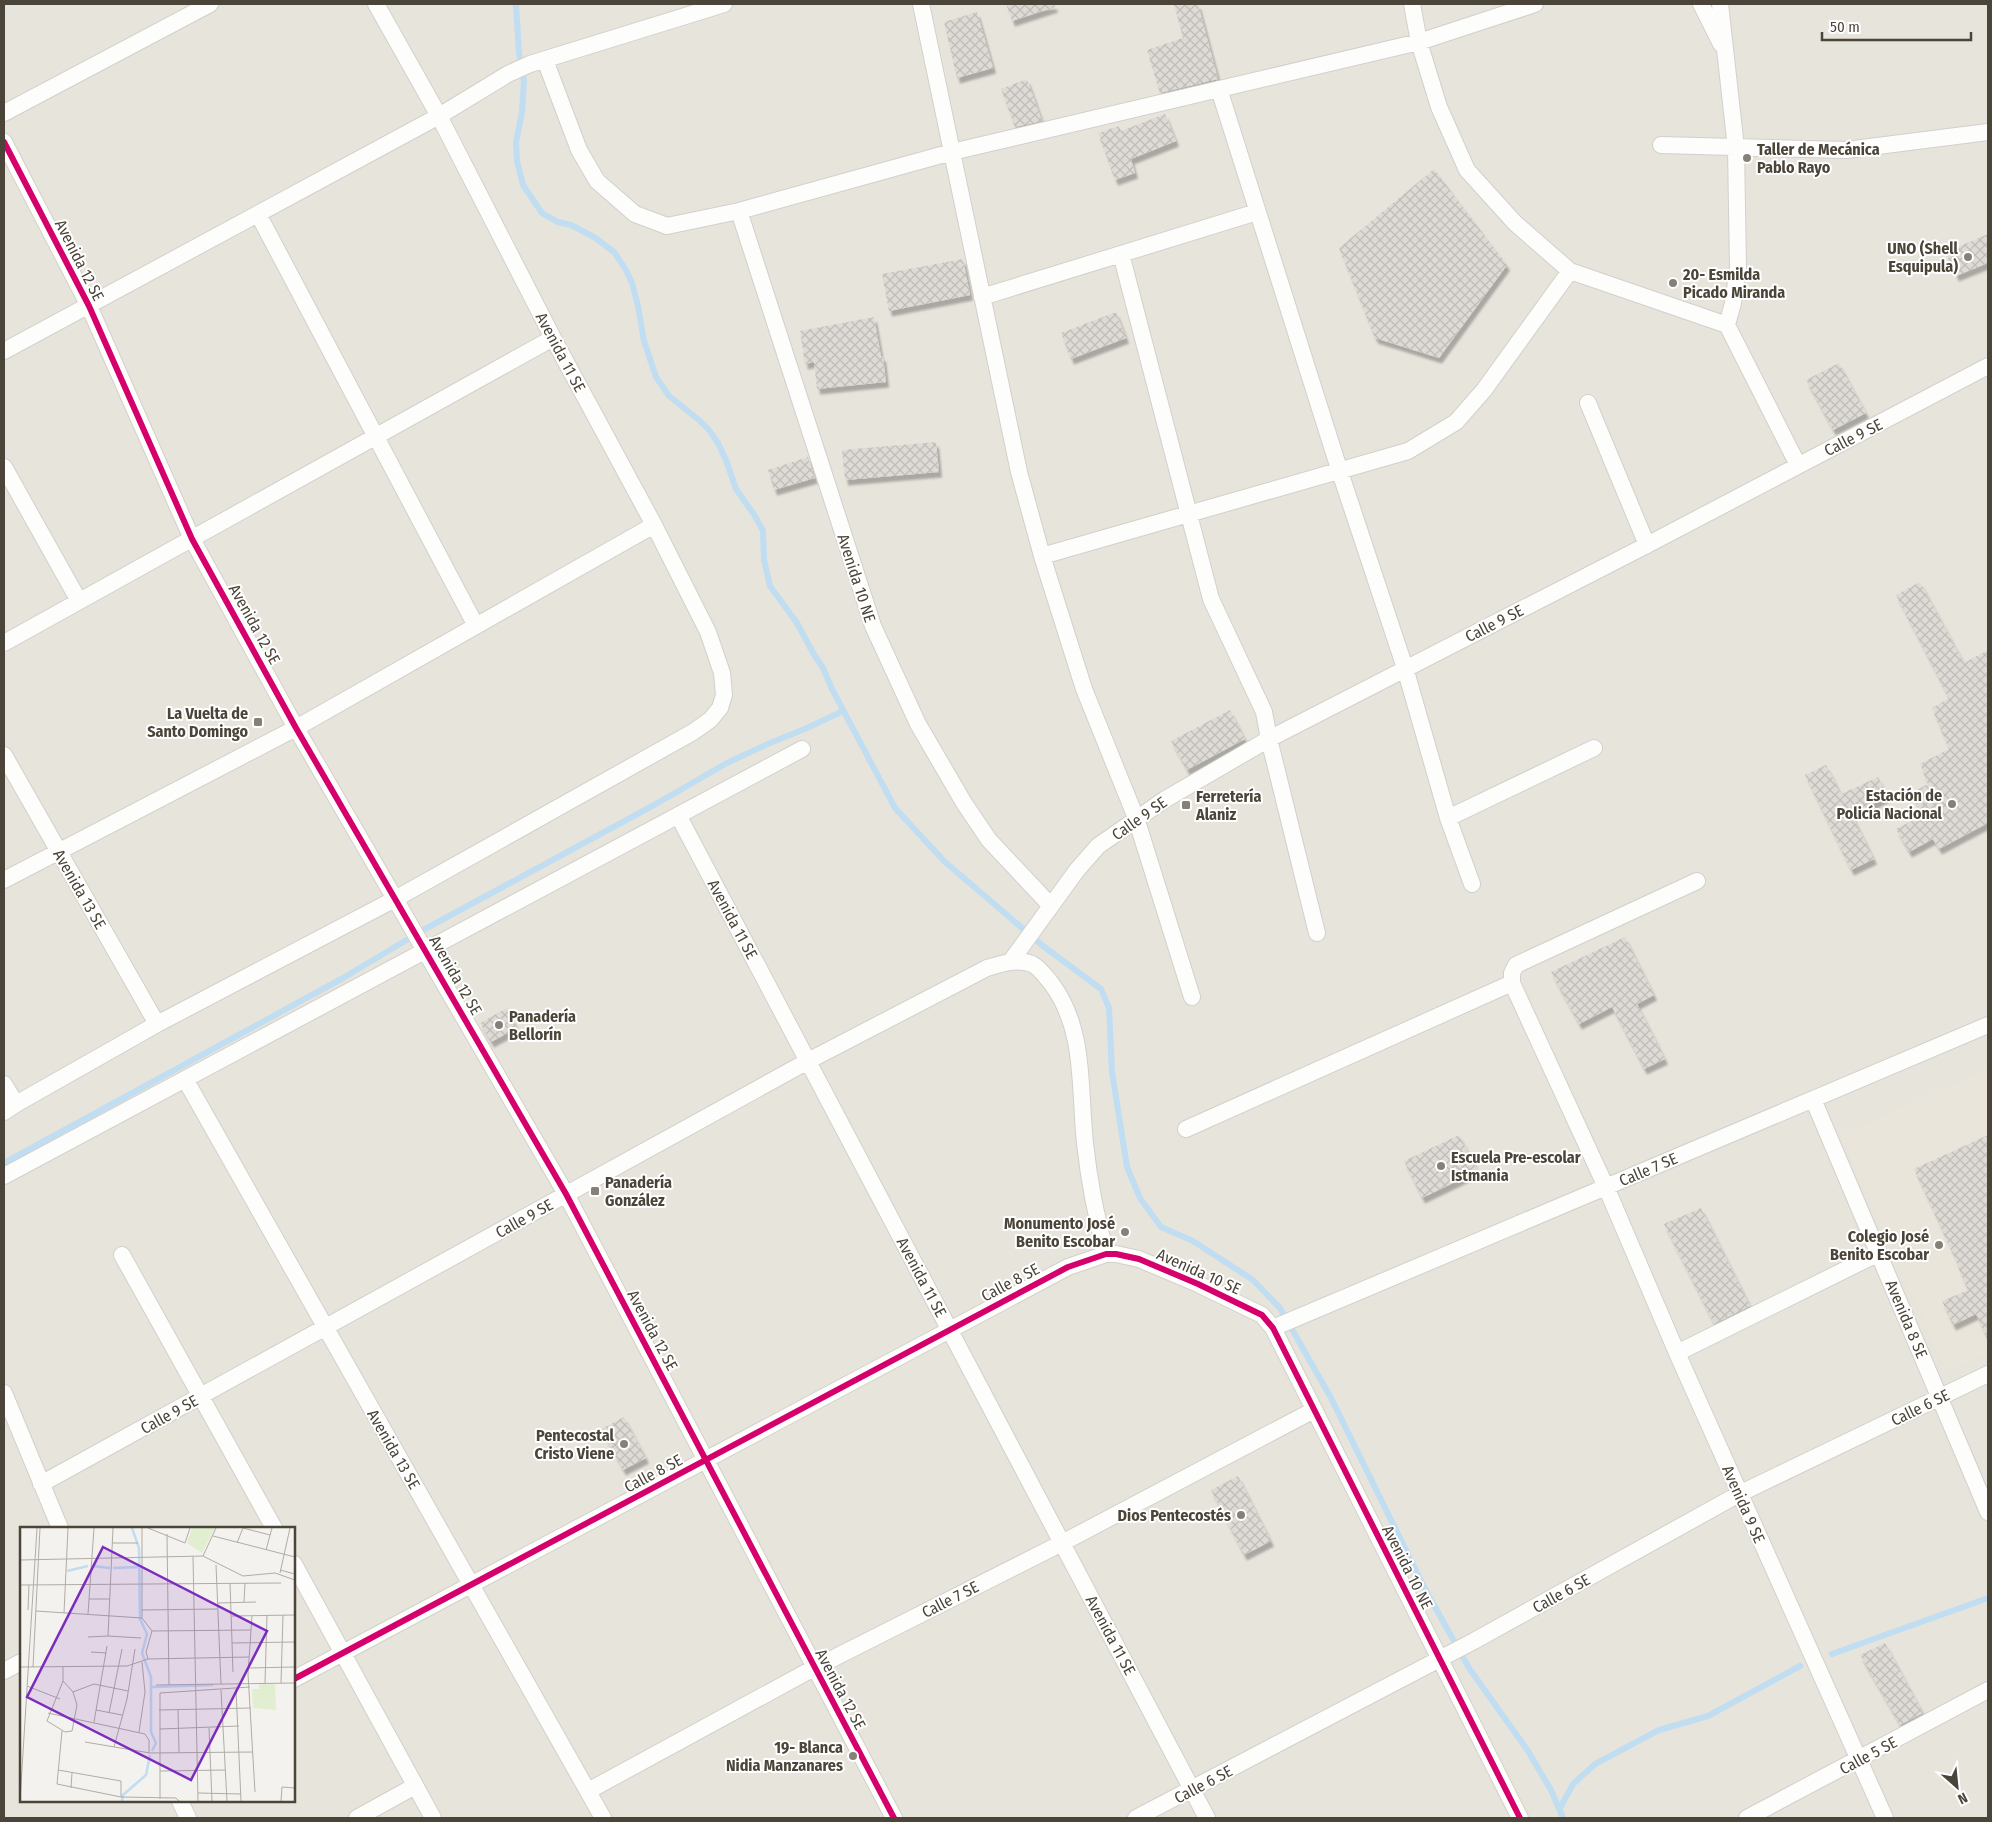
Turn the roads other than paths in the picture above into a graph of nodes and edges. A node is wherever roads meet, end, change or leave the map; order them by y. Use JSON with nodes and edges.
{"nodes":[{"id":1,"x":210,"y":4,"type":"edge"},
{"id":2,"x":376,"y":4,"type":"edge"},
{"id":3,"x":724,"y":4,"type":"edge"},
{"id":4,"x":921,"y":4,"type":"edge"},
{"id":5,"x":1412,"y":4,"type":"edge"},
{"id":6,"x":1535,"y":4,"type":"edge"},
{"id":7,"x":1701,"y":4,"type":"edge"},
{"id":8,"x":1720,"y":4,"type":"edge"},
{"id":9,"x":1419,"y":42,"type":"junction"},
{"id":10,"x":1726,"y":56,"type":"junction"},
{"id":11,"x":538,"y":62,"type":"junction"},
{"id":12,"x":1218,"y":89,"type":"junction"},
{"id":13,"x":4,"y":113,"type":"edge"},
{"id":14,"x":439,"y":116,"type":"junction"},
{"id":15,"x":1988,"y":132,"type":"edge"},
{"id":16,"x":4,"y":142,"type":"edge"},
{"id":17,"x":1661,"y":145,"type":"dead end"},
{"id":18,"x":1736,"y":148,"type":"junction"},
{"id":19,"x":952,"y":152,"type":"junction"},
{"id":20,"x":739,"y":211,"type":"junction"},
{"id":21,"x":1257,"y":212,"type":"junction"},
{"id":22,"x":258,"y":214,"type":"junction"},
{"id":23,"x":1121,"y":254,"type":"junction"},
{"id":24,"x":1570,"y":272,"type":"junction"},
{"id":25,"x":982,"y":297,"type":"junction"},
{"id":26,"x":89,"y":306,"type":"junction"},
{"id":27,"x":1727,"y":325,"type":"junction"},
{"id":28,"x":553,"y":338,"type":"junction"},
{"id":29,"x":4,"y":351,"type":"edge"},
{"id":30,"x":1988,"y":366,"type":"edge"},
{"id":31,"x":1588,"y":403,"type":"dead end"},
{"id":32,"x":377,"y":436,"type":"junction"},
{"id":33,"x":1798,"y":465,"type":"junction"},
{"id":34,"x":4,"y":467,"type":"edge"},
{"id":35,"x":1340,"y":472,"type":"junction"},
{"id":36,"x":1188,"y":515,"type":"junction"},
{"id":37,"x":654,"y":525,"type":"junction"},
{"id":38,"x":192,"y":539,"type":"junction"},
{"id":39,"x":1647,"y":545,"type":"junction"},
{"id":40,"x":1042,"y":556,"type":"junction"},
{"id":41,"x":79,"y":601,"type":"junction"},
{"id":42,"x":476,"y":624,"type":"junction"},
{"id":43,"x":4,"y":643,"type":"edge"},
{"id":44,"x":1405,"y":668,"type":"junction"},
{"id":45,"x":296,"y":728,"type":"junction"},
{"id":46,"x":1269,"y":739,"type":"junction"},
{"id":47,"x":1594,"y":748,"type":"dead end"},
{"id":48,"x":802,"y":749,"type":"dead end"},
{"id":49,"x":4,"y":755,"type":"edge"},
{"id":50,"x":678,"y":815,"type":"junction"},
{"id":51,"x":1136,"y":818,"type":"junction"},
{"id":52,"x":1448,"y":818,"type":"junction"},
{"id":53,"x":59,"y":852,"type":"junction"},
{"id":54,"x":4,"y":880,"type":"edge"},
{"id":55,"x":1696,"y":881,"type":"dead end"},
{"id":56,"x":1472,"y":884,"type":"dead end"},
{"id":57,"x":395,"y":899,"type":"junction"},
{"id":58,"x":1051,"y":906,"type":"junction"},
{"id":59,"x":1317,"y":933,"type":"dead end"},
{"id":60,"x":424,"y":946,"type":"junction"},
{"id":61,"x":1016,"y":955,"type":"junction"},
{"id":62,"x":1512,"y":982,"type":"junction"},
{"id":63,"x":1192,"y":997,"type":"dead end"},
{"id":64,"x":157,"y":1024,"type":"junction"},
{"id":65,"x":1988,"y":1024,"type":"edge"},
{"id":66,"x":808,"y":1061,"type":"junction"},
{"id":67,"x":185,"y":1079,"type":"junction"},
{"id":68,"x":4,"y":1084,"type":"edge"},
{"id":69,"x":1813,"y":1099,"type":"junction"},
{"id":70,"x":10,"y":1108,"type":"edge"},
{"id":71,"x":1186,"y":1129,"type":"dead end"},
{"id":72,"x":4,"y":1176,"type":"edge"},
{"id":73,"x":1606,"y":1187,"type":"junction"},
{"id":74,"x":566,"y":1194,"type":"junction"},
{"id":75,"x":1879,"y":1253,"type":"junction"},
{"id":76,"x":1106,"y":1254,"type":"junction"},
{"id":77,"x":122,"y":1255,"type":"dead end"},
{"id":78,"x":1279,"y":1325,"type":"junction"},
{"id":79,"x":326,"y":1328,"type":"junction"},
{"id":80,"x":949,"y":1330,"type":"junction"},
{"id":81,"x":1677,"y":1353,"type":"junction"},
{"id":82,"x":1988,"y":1374,"type":"edge"},
{"id":83,"x":4,"y":1393,"type":"edge"},
{"id":84,"x":202,"y":1396,"type":"junction"},
{"id":85,"x":1940,"y":1398,"type":"junction"},
{"id":86,"x":1314,"y":1410,"type":"junction"},
{"id":87,"x":706,"y":1461,"type":"junction"},
{"id":88,"x":42,"y":1484,"type":"junction"},
{"id":89,"x":1739,"y":1494,"type":"junction"},
{"id":90,"x":1988,"y":1512,"type":"edge"},
{"id":91,"x":60,"y":1527,"type":"edge"},
{"id":92,"x":273,"y":1527,"type":"edge"},
{"id":93,"x":1062,"y":1543,"type":"junction"},
{"id":94,"x":295,"y":1566,"type":"edge"},
{"id":95,"x":471,"y":1585,"type":"junction"},
{"id":96,"x":342,"y":1653,"type":"junction"},
{"id":97,"x":1442,"y":1657,"type":"junction"},
{"id":98,"x":20,"y":1663,"type":"edge"},
{"id":99,"x":814,"y":1668,"type":"junction"},
{"id":100,"x":4,"y":1671,"type":"edge"},
{"id":101,"x":295,"y":1678,"type":"edge"},
{"id":102,"x":1988,"y":1690,"type":"edge"},
{"id":103,"x":1859,"y":1760,"type":"junction"},
{"id":104,"x":416,"y":1786,"type":"junction"},
{"id":105,"x":1192,"y":1790,"type":"junction"},
{"id":106,"x":588,"y":1791,"type":"junction"},
{"id":107,"x":180,"y":1802,"type":"edge"},
{"id":108,"x":188,"y":1818,"type":"edge"},
{"id":109,"x":357,"y":1818,"type":"edge"},
{"id":110,"x":433,"y":1818,"type":"edge"},
{"id":111,"x":603,"y":1818,"type":"edge"},
{"id":112,"x":894,"y":1818,"type":"edge"},
{"id":113,"x":1136,"y":1818,"type":"edge"},
{"id":114,"x":1207,"y":1818,"type":"edge"},
{"id":115,"x":1520,"y":1818,"type":"edge"},
{"id":116,"x":1747,"y":1818,"type":"edge"},
{"id":117,"x":1885,"y":1818,"type":"edge"}],
"edges":[{"from":1,"to":13,"type":"street"},
{"from":2,"to":14,"type":"street","name":"Avenida 11 SE"},
{"from":3,"to":11,"type":"street"},
{"from":4,"to":19,"type":"street"},
{"from":5,"to":9,"type":"street"},
{"from":6,"to":9,"type":"street"},
{"from":7,"to":10,"type":"street"},
{"from":8,"to":10,"type":"street"},
{"from":9,"to":12,"type":"street"},
{"from":9,"to":24,"type":"street"},
{"from":10,"to":18,"type":"street"},
{"from":11,"to":14,"type":"street"},
{"from":11,"to":20,"type":"street"},
{"from":12,"to":19,"type":"street"},
{"from":12,"to":21,"type":"street"},
{"from":14,"to":22,"type":"street"},
{"from":14,"to":28,"type":"street","name":"Avenida 11 SE"},
{"from":15,"to":18,"type":"street"},
{"from":16,"to":26,"type":"street","name":"Avenida 12 SE"},
{"from":17,"to":18,"type":"street"},
{"from":18,"to":27,"type":"street"},
{"from":19,"to":20,"type":"street"},
{"from":19,"to":25,"type":"street"},
{"from":20,"to":58,"type":"street","name":"Avenida 10 NE"},
{"from":21,"to":23,"type":"street"},
{"from":21,"to":35,"type":"street"},
{"from":22,"to":26,"type":"street"},
{"from":22,"to":32,"type":"street"},
{"from":23,"to":25,"type":"street"},
{"from":23,"to":36,"type":"street"},
{"from":24,"to":27,"type":"street"},
{"from":24,"to":35,"type":"street"},
{"from":25,"to":40,"type":"street"},
{"from":26,"to":29,"type":"street"},
{"from":26,"to":38,"type":"street","name":"Avenida 12 SE"},
{"from":27,"to":33,"type":"street"},
{"from":28,"to":32,"type":"street"},
{"from":28,"to":37,"type":"street","name":"Avenida 11 SE"},
{"from":30,"to":33,"type":"street","name":"Calle 9 SE"},
{"from":31,"to":39,"type":"street"},
{"from":32,"to":38,"type":"street"},
{"from":32,"to":42,"type":"street"},
{"from":33,"to":39,"type":"street","name":"Calle 9 SE"},
{"from":34,"to":41,"type":"street"},
{"from":35,"to":36,"type":"street"},
{"from":35,"to":44,"type":"street"},
{"from":36,"to":40,"type":"street"},
{"from":36,"to":46,"type":"street"},
{"from":37,"to":42,"type":"street"},
{"from":37,"to":57,"type":"street","name":"Avenida 11 SE"},
{"from":38,"to":41,"type":"street"},
{"from":38,"to":45,"type":"street","name":"Avenida 12 SE"},
{"from":39,"to":44,"type":"street","name":"Calle 9 SE"},
{"from":40,"to":51,"type":"street"},
{"from":41,"to":43,"type":"street"},
{"from":42,"to":45,"type":"street"},
{"from":44,"to":46,"type":"street","name":"Calle 9 SE"},
{"from":44,"to":52,"type":"street"},
{"from":45,"to":53,"type":"street"},
{"from":45,"to":57,"type":"street","name":"Avenida 12 SE"},
{"from":46,"to":51,"type":"street","name":"Calle 9 SE"},
{"from":46,"to":59,"type":"street"},
{"from":47,"to":52,"type":"street"},
{"from":48,"to":50,"type":"street"},
{"from":49,"to":53,"type":"street","name":"Avenida 13 SE"},
{"from":50,"to":60,"type":"street"},
{"from":50,"to":66,"type":"street","name":"Avenida 11 SE"},
{"from":51,"to":58,"type":"street","name":"Calle 9 SE"},
{"from":51,"to":63,"type":"street"},
{"from":52,"to":56,"type":"street"},
{"from":53,"to":54,"type":"street"},
{"from":53,"to":64,"type":"street","name":"Avenida 13 SE"},
{"from":55,"to":62,"type":"street"},
{"from":57,"to":60,"type":"street","name":"Avenida 12 SE"},
{"from":57,"to":64,"type":"street"},
{"from":58,"to":61,"type":"street","name":"Calle 9 SE"},
{"from":60,"to":67,"type":"street"},
{"from":60,"to":74,"type":"street","name":"Avenida 12 SE"},
{"from":61,"to":66,"type":"street","name":"Calle 9 SE"},
{"from":61,"to":76,"type":"street"},
{"from":62,"to":71,"type":"street"},
{"from":62,"to":73,"type":"street","name":"Avenida 9 SE"},
{"from":64,"to":70,"type":"street"},
{"from":65,"to":69,"type":"street","name":"Calle 7 SE"},
{"from":66,"to":74,"type":"street","name":"Calle 9 SE"},
{"from":66,"to":80,"type":"street","name":"Avenida 11 SE"},
{"from":67,"to":72,"type":"street"},
{"from":67,"to":79,"type":"street","name":"Avenida 13 SE"},
{"from":68,"to":70,"type":"street"},
{"from":69,"to":73,"type":"street","name":"Calle 7 SE"},
{"from":69,"to":75,"type":"street","name":"Avenida 8 SE"},
{"from":73,"to":78,"type":"street","name":"Calle 7 SE"},
{"from":73,"to":81,"type":"street","name":"Avenida 9 SE"},
{"from":74,"to":79,"type":"street","name":"Calle 9 SE"},
{"from":74,"to":87,"type":"street","name":"Avenida 12 SE"},
{"from":75,"to":81,"type":"street"},
{"from":75,"to":85,"type":"street","name":"Avenida 8 SE"},
{"from":76,"to":78,"type":"street","name":"Avenida 10 SE"},
{"from":76,"to":80,"type":"street","name":"Calle 8 SE"},
{"from":77,"to":84,"type":"street"},
{"from":78,"to":86,"type":"street","name":"Avenida 10 NE"},
{"from":79,"to":84,"type":"street","name":"Calle 9 SE"},
{"from":79,"to":95,"type":"street","name":"Avenida 13 SE"},
{"from":80,"to":87,"type":"street","name":"Calle 8 SE"},
{"from":80,"to":93,"type":"street","name":"Avenida 11 SE"},
{"from":81,"to":89,"type":"street","name":"Avenida 9 SE"},
{"from":82,"to":85,"type":"street","name":"Calle 6 SE"},
{"from":83,"to":88,"type":"street"},
{"from":84,"to":88,"type":"street","name":"Calle 9 SE"},
{"from":84,"to":92,"type":"street"},
{"from":85,"to":89,"type":"street","name":"Calle 6 SE"},
{"from":85,"to":90,"type":"street","name":"Avenida 8 SE"},
{"from":86,"to":93,"type":"street","name":"Calle 7 SE"},
{"from":86,"to":97,"type":"street","name":"Avenida 10 NE"},
{"from":87,"to":95,"type":"street","name":"Calle 8 SE"},
{"from":87,"to":99,"type":"street","name":"Avenida 12 SE"},
{"from":88,"to":91,"type":"street"},
{"from":89,"to":97,"type":"street","name":"Calle 6 SE"},
{"from":89,"to":103,"type":"street","name":"Avenida 9 SE"},
{"from":93,"to":99,"type":"street","name":"Calle 7 SE"},
{"from":93,"to":105,"type":"street","name":"Avenida 11 SE"},
{"from":94,"to":96,"type":"street"},
{"from":95,"to":96,"type":"street","name":"Calle 8 SE"},
{"from":95,"to":106,"type":"street","name":"Avenida 13 SE"},
{"from":96,"to":101,"type":"street","name":"Calle 8 SE"},
{"from":96,"to":104,"type":"street"},
{"from":97,"to":105,"type":"street","name":"Calle 6 SE"},
{"from":97,"to":115,"type":"street","name":"Avenida 10 NE"},
{"from":98,"to":100,"type":"street"},
{"from":99,"to":106,"type":"street","name":"Calle 7 SE"},
{"from":99,"to":112,"type":"street","name":"Avenida 12 SE"},
{"from":102,"to":103,"type":"street","name":"Calle 5 SE"},
{"from":103,"to":116,"type":"street","name":"Calle 5 SE"},
{"from":103,"to":117,"type":"street","name":"Avenida 9 SE"},
{"from":104,"to":109,"type":"street"},
{"from":104,"to":110,"type":"street"},
{"from":105,"to":113,"type":"street","name":"Calle 6 SE"},
{"from":105,"to":114,"type":"street","name":"Avenida 11 SE"},
{"from":106,"to":111,"type":"street","name":"Avenida 13 SE"},
{"from":107,"to":108,"type":"street"}]}
